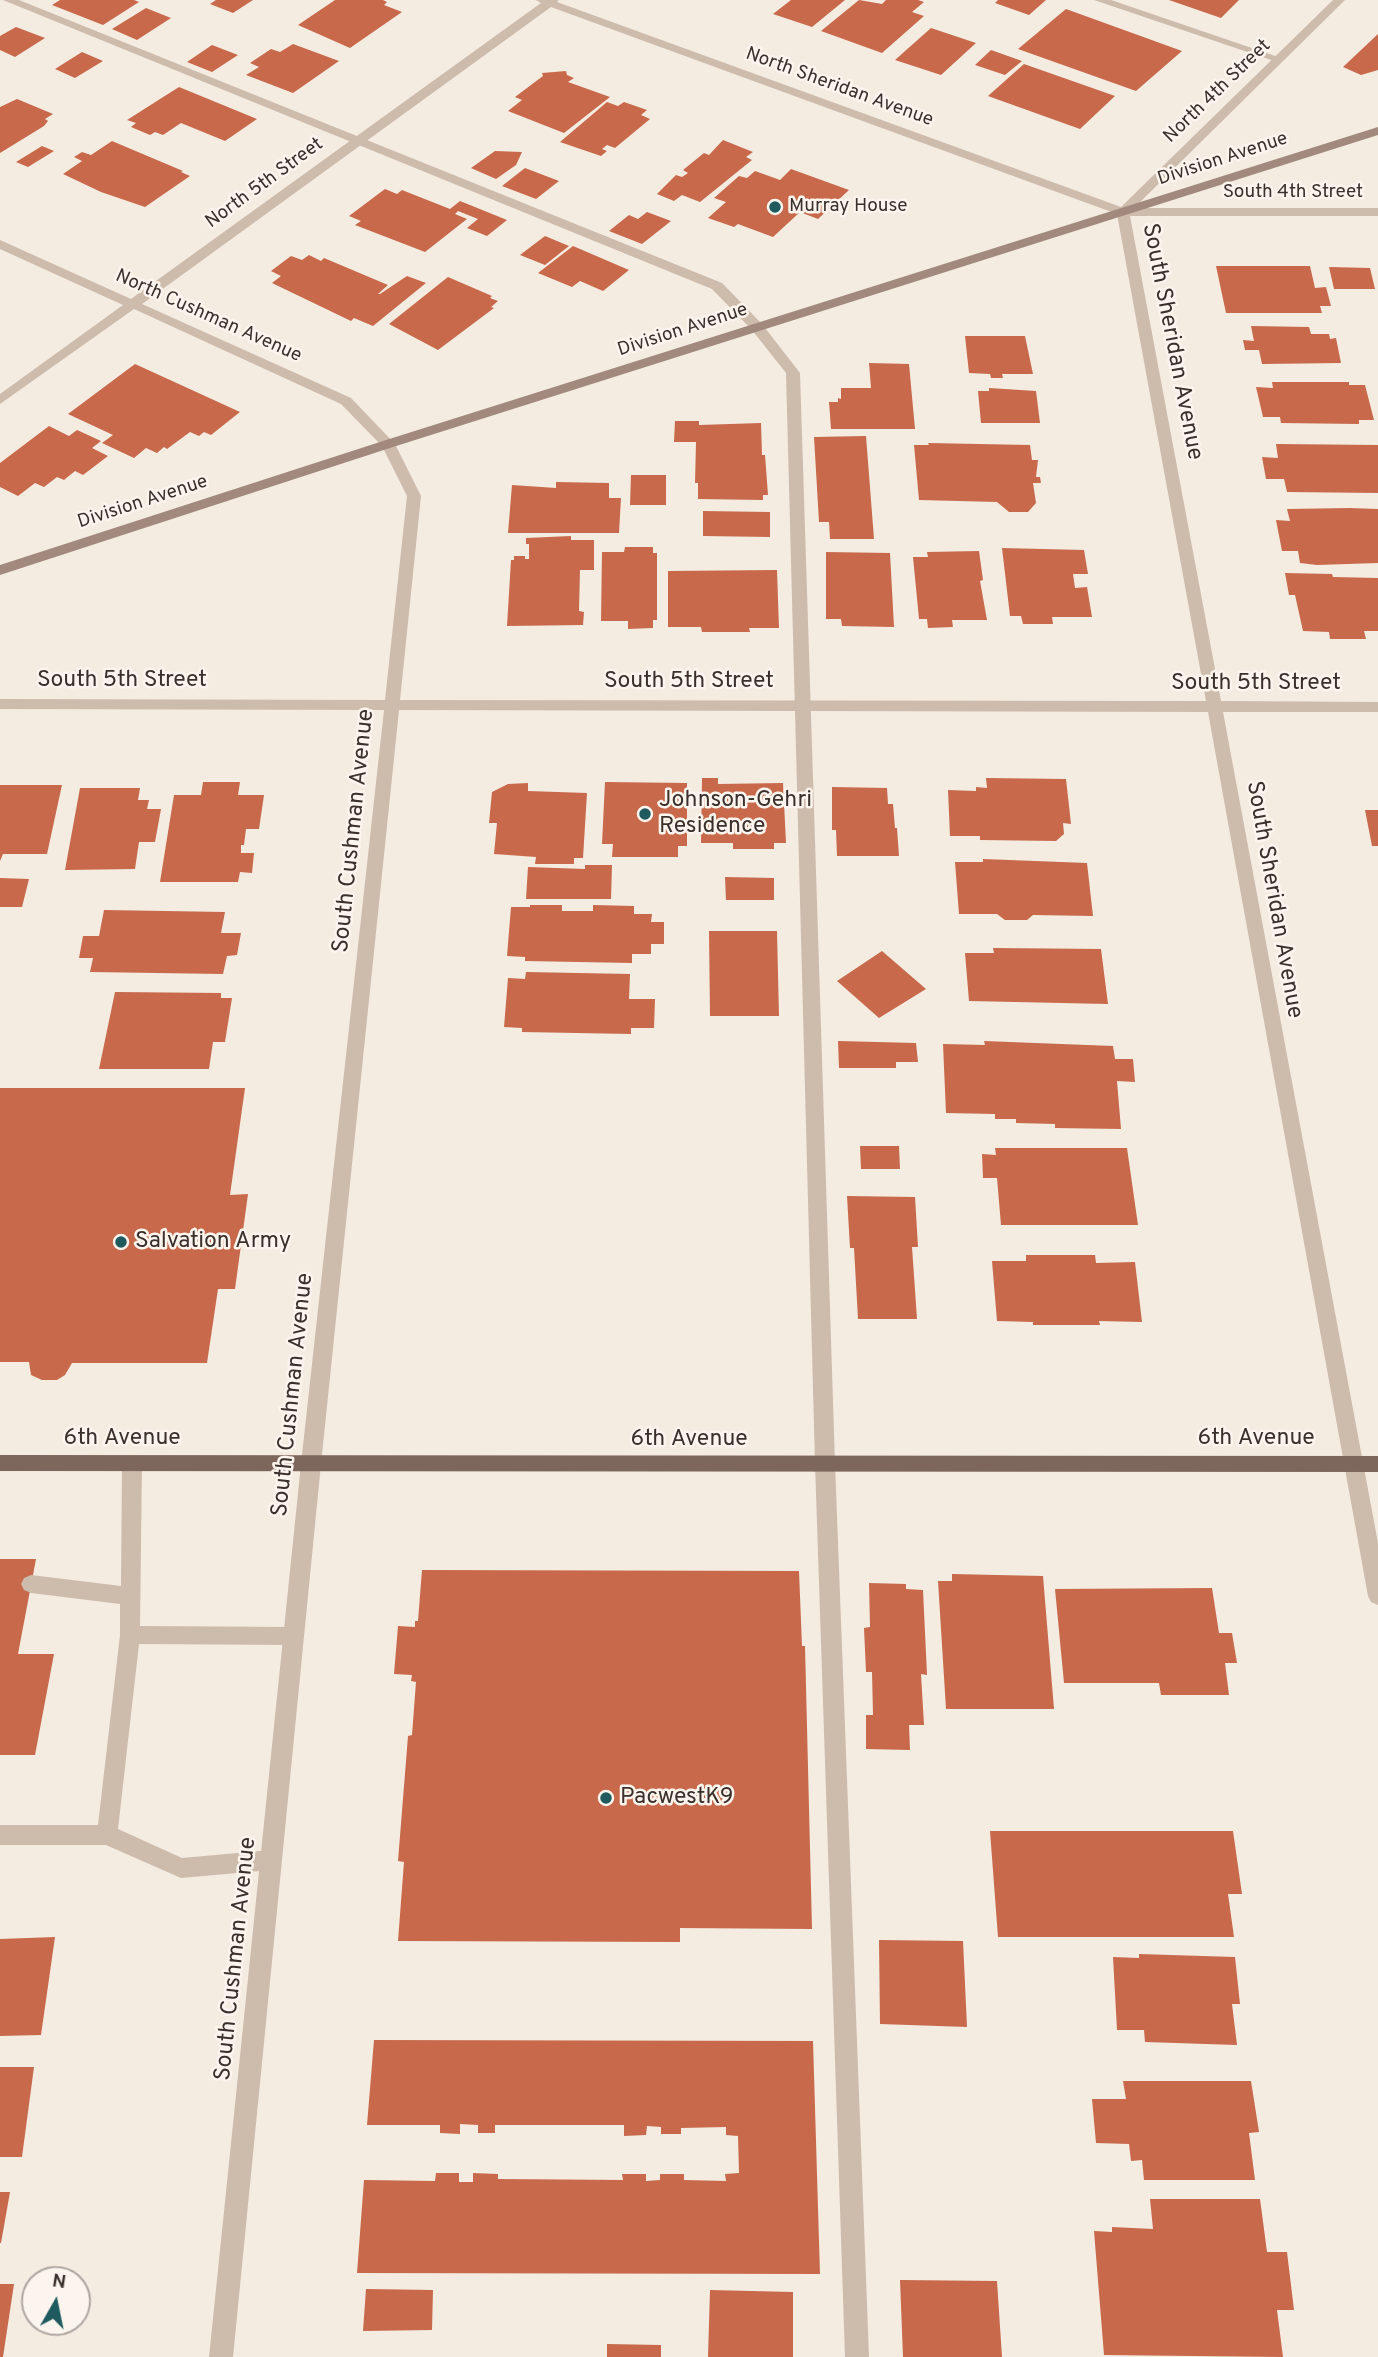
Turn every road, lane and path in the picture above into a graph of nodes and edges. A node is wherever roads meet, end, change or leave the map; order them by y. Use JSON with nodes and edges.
{"nodes":[{"id":1,"x":9,"y":0,"type":"edge"},
{"id":2,"x":1100,"y":0,"type":"edge"},
{"id":3,"x":1339,"y":0,"type":"edge"},
{"id":4,"x":548,"y":1,"type":"edge"},
{"id":5,"x":1278,"y":59,"type":"junction"},
{"id":6,"x":1378,"y":131,"type":"edge"},
{"id":7,"x":358,"y":141,"type":"junction"},
{"id":8,"x":1123,"y":212,"type":"junction"},
{"id":9,"x":1378,"y":212,"type":"edge"},
{"id":10,"x":0,"y":244,"type":"edge"},
{"id":11,"x":132,"y":304,"type":"junction"},
{"id":12,"x":757,"y":327,"type":"junction"},
{"id":13,"x":0,"y":400,"type":"edge"},
{"id":14,"x":388,"y":444,"type":"junction"},
{"id":15,"x":0,"y":569,"type":"edge"},
{"id":16,"x":0,"y":704,"type":"edge"},
{"id":17,"x":393,"y":704,"type":"junction"},
{"id":18,"x":804,"y":705,"type":"junction"},
{"id":19,"x":1215,"y":707,"type":"junction"},
{"id":20,"x":1378,"y":707,"type":"edge"},
{"id":21,"x":0,"y":1463,"type":"edge"},
{"id":22,"x":132,"y":1463,"type":"junction"},
{"id":23,"x":311,"y":1464,"type":"junction"},
{"id":24,"x":825,"y":1464,"type":"junction"},
{"id":25,"x":1354,"y":1464,"type":"junction"},
{"id":26,"x":1378,"y":1464,"type":"edge"},
{"id":27,"x":32,"y":1584,"type":"dead end"},
{"id":28,"x":130,"y":1596,"type":"junction"},
{"id":29,"x":1378,"y":1596,"type":"edge"},
{"id":30,"x":130,"y":1635,"type":"junction"},
{"id":31,"x":294,"y":1636,"type":"junction"},
{"id":32,"x":0,"y":1835,"type":"edge"},
{"id":33,"x":107,"y":1835,"type":"junction"},
{"id":34,"x":271,"y":1860,"type":"junction"},
{"id":35,"x":221,"y":2357,"type":"edge"},
{"id":36,"x":857,"y":2357,"type":"edge"}],
"edges":[{"from":1,"to":7,"type":"street"},
{"from":2,"to":5,"type":"street"},
{"from":3,"to":5,"type":"street","name":"North 4th Street"},
{"from":4,"to":7,"type":"street","name":"North 5th Street"},
{"from":4,"to":8,"type":"street","name":"North Sheridan Avenue"},
{"from":5,"to":8,"type":"street","name":"North 4th Street"},
{"from":6,"to":8,"type":"main road","name":"Division Avenue"},
{"from":7,"to":11,"type":"street","name":"North 5th Street"},
{"from":7,"to":12,"type":"street"},
{"from":8,"to":9,"type":"street","name":"South 4th Street"},
{"from":8,"to":12,"type":"main road","name":"Division Avenue"},
{"from":8,"to":19,"type":"street","name":"South Sheridan Avenue"},
{"from":10,"to":11,"type":"street","name":"North Cushman Avenue"},
{"from":11,"to":13,"type":"street","name":"North 5th Street"},
{"from":11,"to":14,"type":"street","name":"North Cushman Avenue"},
{"from":12,"to":14,"type":"main road","name":"Division Avenue"},
{"from":12,"to":18,"type":"street"},
{"from":14,"to":15,"type":"main road","name":"Division Avenue"},
{"from":14,"to":17,"type":"street","name":"South Cushman Avenue"},
{"from":16,"to":17,"type":"street","name":"South 5th Street"},
{"from":17,"to":18,"type":"street","name":"South 5th Street"},
{"from":17,"to":23,"type":"street","name":"South Cushman Avenue"},
{"from":18,"to":19,"type":"street","name":"South 5th Street"},
{"from":18,"to":24,"type":"street"},
{"from":19,"to":20,"type":"street","name":"South 5th Street"},
{"from":19,"to":25,"type":"street","name":"South Sheridan Avenue"},
{"from":21,"to":22,"type":"main road","name":"6th Avenue"},
{"from":22,"to":23,"type":"main road","name":"6th Avenue"},
{"from":22,"to":28,"type":"street"},
{"from":23,"to":24,"type":"main road","name":"6th Avenue"},
{"from":23,"to":31,"type":"street","name":"South Cushman Avenue"},
{"from":24,"to":25,"type":"main road","name":"6th Avenue"},
{"from":24,"to":36,"type":"street"},
{"from":25,"to":26,"type":"main road","name":"6th Avenue"},
{"from":25,"to":29,"type":"street","name":"South Sheridan Avenue"},
{"from":27,"to":28,"type":"street"},
{"from":28,"to":30,"type":"street"},
{"from":30,"to":31,"type":"street"},
{"from":30,"to":33,"type":"street"},
{"from":31,"to":34,"type":"street","name":"South Cushman Avenue"},
{"from":32,"to":33,"type":"street"},
{"from":33,"to":34,"type":"street"},
{"from":34,"to":35,"type":"street","name":"South Cushman Avenue"}]}
